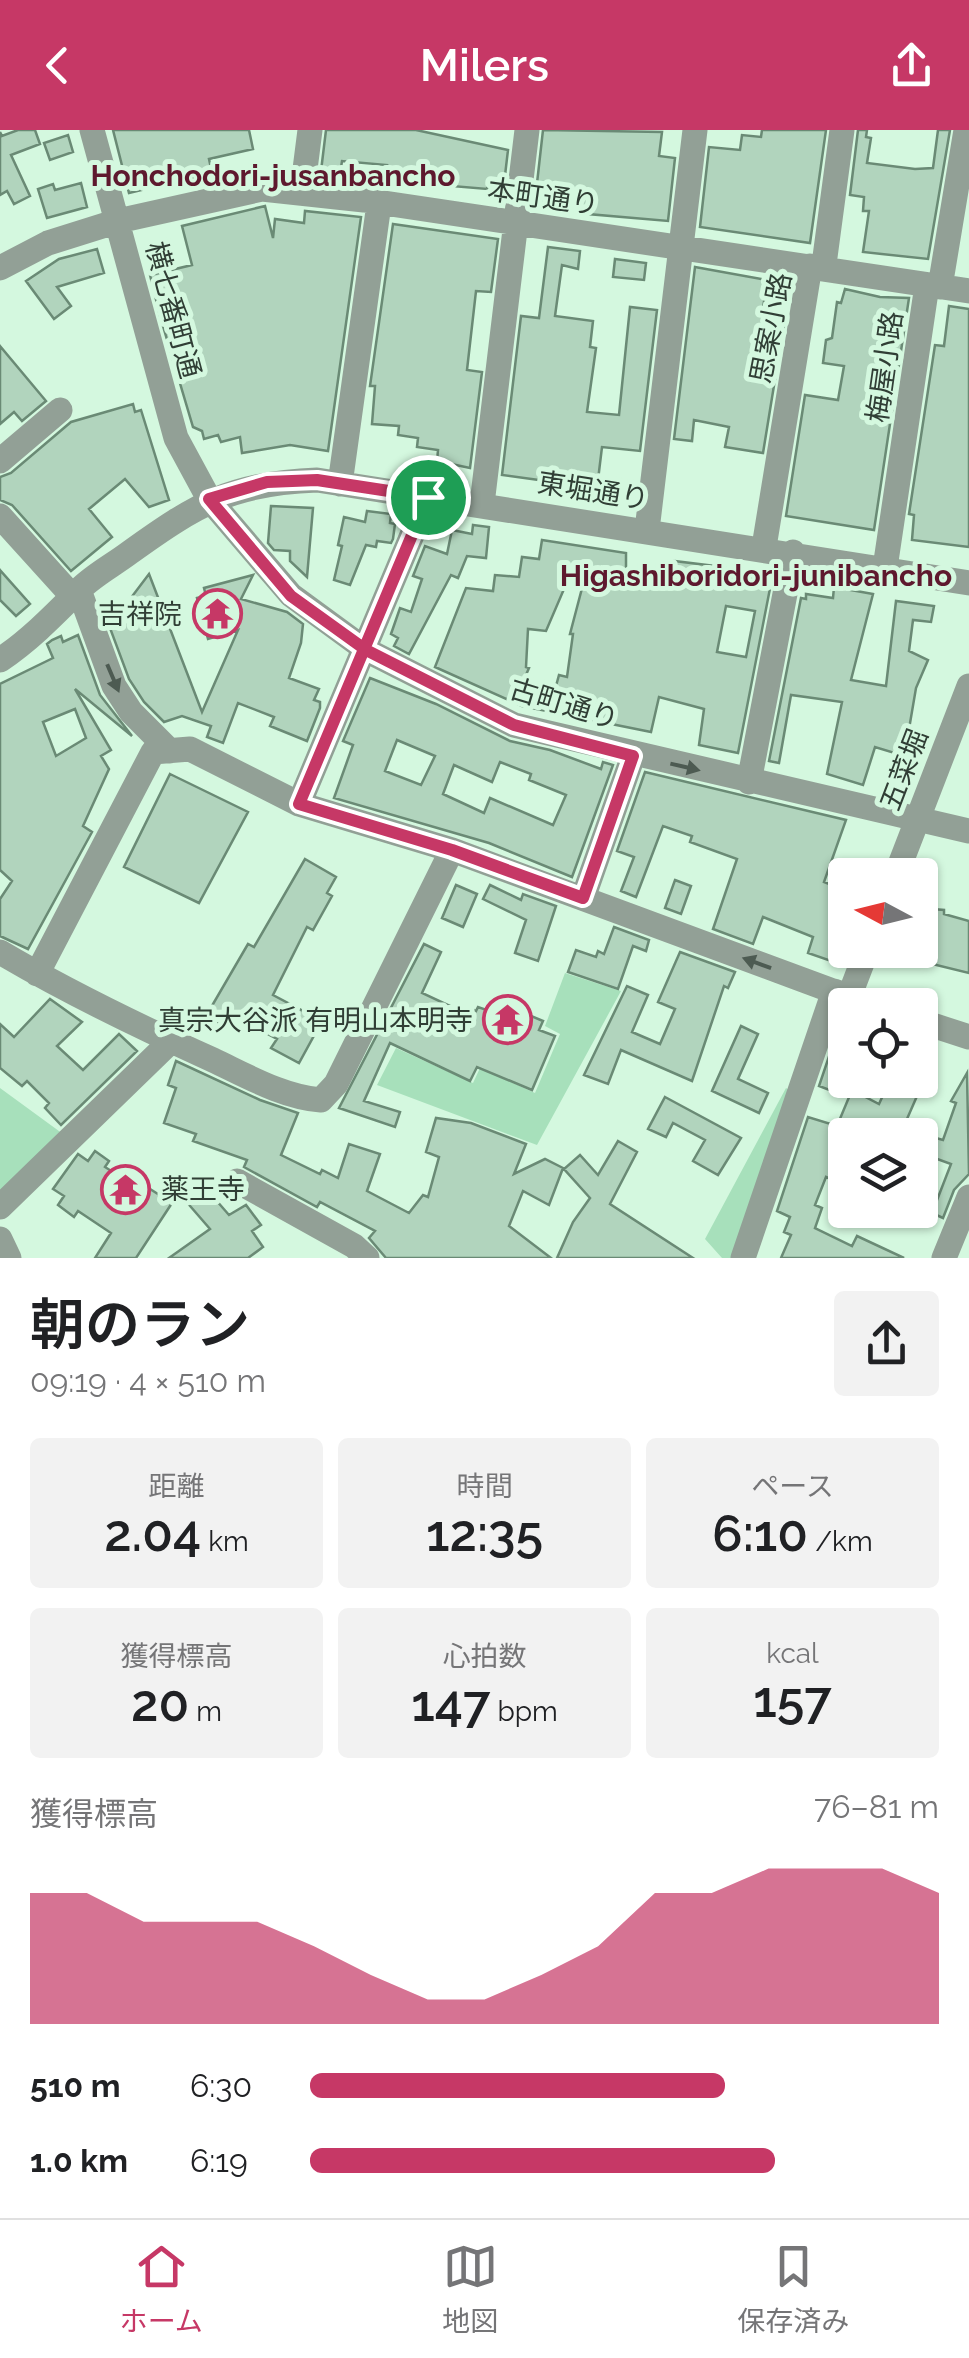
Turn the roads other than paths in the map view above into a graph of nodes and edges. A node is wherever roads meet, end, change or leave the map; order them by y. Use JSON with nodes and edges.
{"nodes":[{"id":1,"x":92,"y":130,"type":"edge"},
{"id":2,"x":310,"y":130,"type":"edge"},
{"id":3,"x":528,"y":130,"type":"edge"},
{"id":4,"x":695,"y":130,"type":"edge"},
{"id":5,"x":842,"y":130,"type":"edge"},
{"id":6,"x":966,"y":130,"type":"edge"},
{"id":7,"x":302,"y":193,"type":"junction"},
{"id":8,"x":379,"y":204,"type":"junction"},
{"id":9,"x":118,"y":220,"type":"junction"},
{"id":10,"x":514,"y":224,"type":"junction"},
{"id":11,"x":681,"y":248,"type":"junction"},
{"id":12,"x":816,"y":267,"type":"junction"},
{"id":13,"x":0,"y":268,"type":"edge"},
{"id":14,"x":934,"y":286,"type":"junction"},
{"id":15,"x":969,"y":291,"type":"edge"},
{"id":16,"x":60,"y":410,"type":"dead end"},
{"id":17,"x":0,"y":461,"type":"edge"},
{"id":18,"x":340,"y":484,"type":"junction"},
{"id":19,"x":428,"y":497,"type":"junction"},
{"id":20,"x":209,"y":499,"type":"junction"},
{"id":21,"x":482,"y":504,"type":"junction"},
{"id":22,"x":0,"y":516,"type":"edge"},
{"id":23,"x":648,"y":530,"type":"junction"},
{"id":24,"x":764,"y":547,"type":"junction"},
{"id":25,"x":793,"y":552,"type":"junction"},
{"id":26,"x":885,"y":568,"type":"junction"},
{"id":27,"x":969,"y":582,"type":"edge"},
{"id":28,"x":76,"y":594,"type":"junction"},
{"id":29,"x":366,"y":650,"type":"junction"},
{"id":30,"x":0,"y":660,"type":"edge"},
{"id":31,"x":969,"y":686,"type":"edge"},
{"id":32,"x":170,"y":751,"type":"junction"},
{"id":33,"x":633,"y":756,"type":"junction"},
{"id":34,"x":749,"y":782,"type":"junction"},
{"id":35,"x":299,"y":804,"type":"junction"},
{"id":36,"x":917,"y":820,"type":"junction"},
{"id":37,"x":969,"y":830,"type":"edge"},
{"id":38,"x":452,"y":850,"type":"junction"},
{"id":39,"x":902,"y":858,"type":"edge"},
{"id":40,"x":583,"y":898,"type":"junction"},
{"id":41,"x":0,"y":952,"type":"edge"},
{"id":42,"x":37,"y":974,"type":"junction"},
{"id":43,"x":828,"y":989,"type":"edge"},
{"id":44,"x":938,"y":1026,"type":"edge"},
{"id":45,"x":969,"y":1037,"type":"edge"},
{"id":46,"x":171,"y":1041,"type":"junction"},
{"id":47,"x":828,"y":1055,"type":"edge"},
{"id":48,"x":237,"y":1181,"type":"dead end"},
{"id":49,"x":969,"y":1197,"type":"edge"},
{"id":50,"x":0,"y":1207,"type":"edge"},
{"id":51,"x":0,"y":1240,"type":"edge"},
{"id":52,"x":9,"y":1258,"type":"edge"},
{"id":53,"x":367,"y":1258,"type":"edge"},
{"id":54,"x":743,"y":1258,"type":"edge"},
{"id":55,"x":944,"y":1258,"type":"edge"}],
"edges":[{"from":1,"to":9,"type":"street","name":"横七番町通"},
{"from":2,"to":7,"type":"street"},
{"from":3,"to":10,"type":"street"},
{"from":4,"to":11,"type":"street"},
{"from":5,"to":12,"type":"street","name":"思案小路"},
{"from":6,"to":14,"type":"street","name":"梅屋小路"},
{"from":7,"to":8,"type":"street","name":"本町通り"},
{"from":7,"to":9,"type":"street","name":"本町通り"},
{"from":8,"to":10,"type":"street","name":"本町通り"},
{"from":8,"to":18,"type":"street"},
{"from":9,"to":13,"type":"street","name":"本町通り"},
{"from":9,"to":20,"type":"street","name":"横七番町通"},
{"from":10,"to":11,"type":"street","name":"本町通り"},
{"from":10,"to":21,"type":"street"},
{"from":11,"to":12,"type":"street","name":"本町通り"},
{"from":11,"to":23,"type":"street"},
{"from":12,"to":14,"type":"street","name":"本町通り"},
{"from":12,"to":24,"type":"street","name":"思案小路"},
{"from":14,"to":15,"type":"street","name":"本町通り"},
{"from":14,"to":26,"type":"street","name":"梅屋小路"},
{"from":16,"to":17,"type":"street"},
{"from":18,"to":19,"type":"street","name":"東堀通り"},
{"from":18,"to":20,"type":"street","name":"東堀通り"},
{"from":19,"to":21,"type":"street","name":"東堀通り"},
{"from":19,"to":29,"type":"street"},
{"from":20,"to":28,"type":"street","name":"東堀通り"},
{"from":20,"to":29,"type":"street","name":"古町通り"},
{"from":21,"to":23,"type":"street","name":"東堀通り"},
{"from":22,"to":28,"type":"street"},
{"from":23,"to":24,"type":"street","name":"東堀通り"},
{"from":24,"to":25,"type":"street","name":"東堀通り"},
{"from":25,"to":26,"type":"street","name":"東堀通り"},
{"from":25,"to":34,"type":"street"},
{"from":26,"to":27,"type":"street","name":"東堀通り"},
{"from":28,"to":30,"type":"street","name":"東堀通り"},
{"from":28,"to":32,"type":"street","one_way":true},
{"from":29,"to":33,"type":"street","name":"古町通り"},
{"from":29,"to":35,"type":"street"},
{"from":31,"to":36,"type":"street","name":"五菜堀"},
{"from":32,"to":35,"type":"street"},
{"from":32,"to":42,"type":"street"},
{"from":33,"to":34,"type":"street","name":"古町通り","one_way":true},
{"from":33,"to":40,"type":"street"},
{"from":34,"to":36,"type":"street","name":"古町通り"},
{"from":35,"to":38,"type":"street"},
{"from":36,"to":37,"type":"street","name":"古町通り"},
{"from":36,"to":39,"type":"street","name":"五菜堀"},
{"from":38,"to":40,"type":"street"},
{"from":38,"to":46,"type":"street"},
{"from":43,"to":40,"type":"street","one_way":true},
{"from":41,"to":42,"type":"street"},
{"from":42,"to":46,"type":"street"},
{"from":44,"to":45,"type":"street"},
{"from":46,"to":50,"type":"street"},
{"from":47,"to":54,"type":"street"},
{"from":48,"to":53,"type":"street"},
{"from":49,"to":55,"type":"street"},
{"from":51,"to":52,"type":"street"}]}
